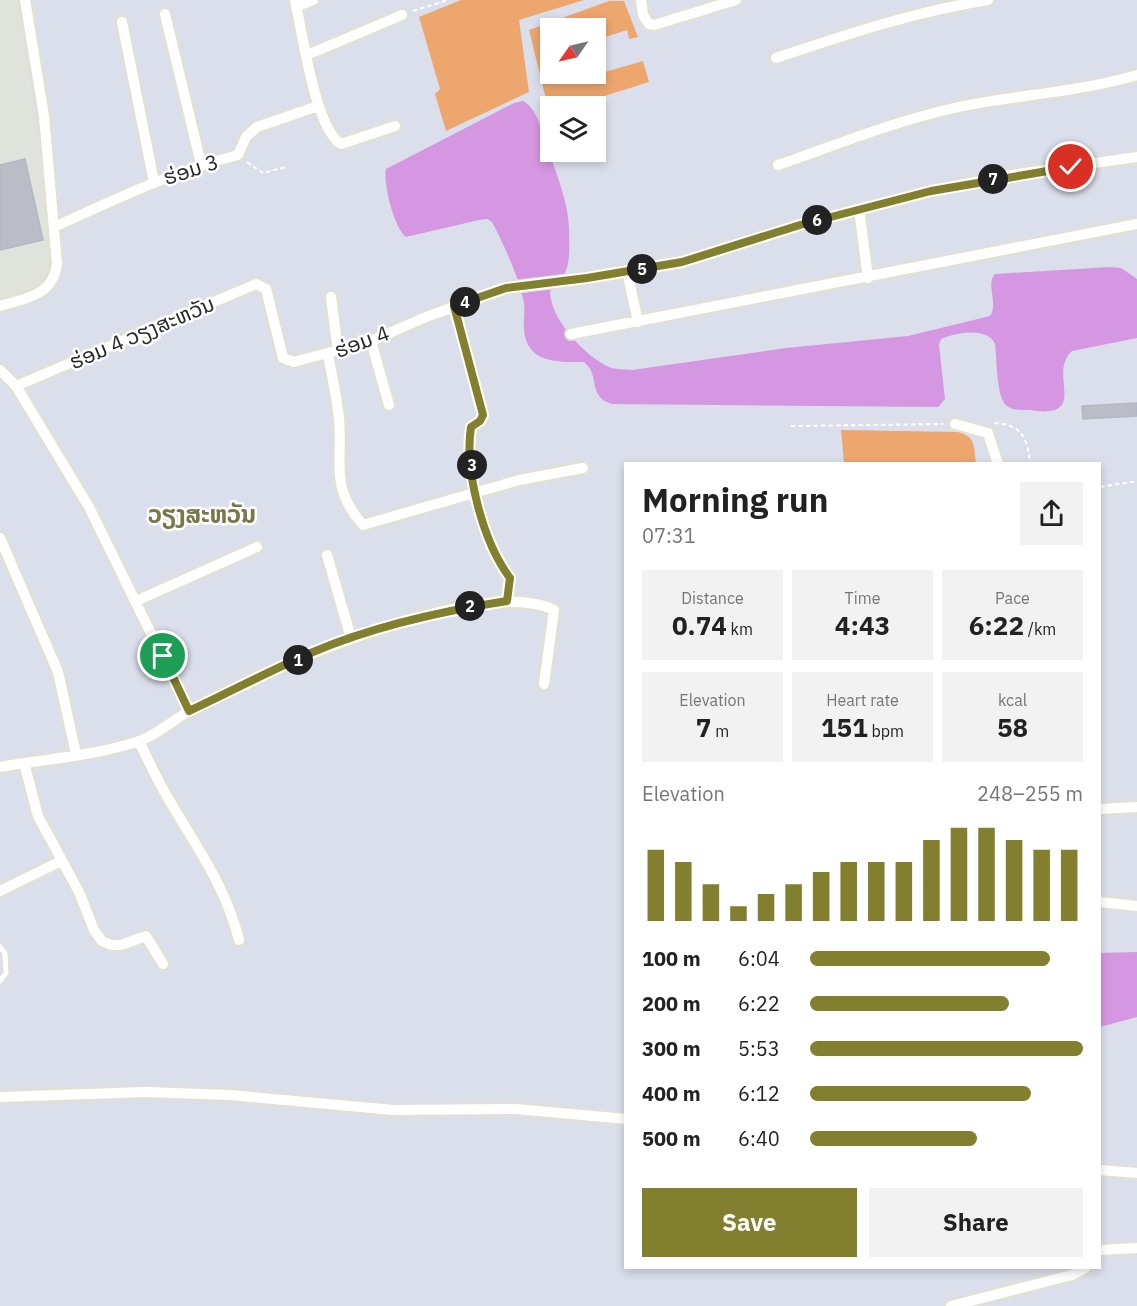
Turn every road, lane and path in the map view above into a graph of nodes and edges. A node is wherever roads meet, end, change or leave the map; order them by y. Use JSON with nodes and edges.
{"nodes":[{"id":1,"x":25,"y":0,"type":"edge"},
{"id":2,"x":313,"y":0,"type":"edge"},
{"id":3,"x":448,"y":0,"type":"edge"},
{"id":4,"x":641,"y":0,"type":"edge"},
{"id":5,"x":736,"y":0,"type":"edge"},
{"id":6,"x":988,"y":0,"type":"edge"},
{"id":7,"x":296,"y":3,"type":"edge"},
{"id":8,"x":165,"y":14,"type":"dead end"},
{"id":9,"x":402,"y":15,"type":"joint"},
{"id":10,"x":122,"y":22,"type":"dead end"},
{"id":11,"x":307,"y":55,"type":"junction"},
{"id":12,"x":776,"y":58,"type":"dead end"},
{"id":13,"x":1137,"y":75,"type":"edge"},
{"id":14,"x":318,"y":106,"type":"junction"},
{"id":15,"x":395,"y":126,"type":"dead end"},
{"id":16,"x":238,"y":155,"type":"junction"},
{"id":17,"x":1137,"y":157,"type":"edge"},
{"id":18,"x":201,"y":164,"type":"junction"},
{"id":19,"x":778,"y":165,"type":"dead end"},
{"id":20,"x":286,"y":167,"type":"dead end"},
{"id":21,"x":154,"y":182,"type":"junction"},
{"id":22,"x":859,"y":209,"type":"junction"},
{"id":23,"x":1137,"y":224,"type":"edge"},
{"id":24,"x":54,"y":227,"type":"junction"},
{"id":25,"x":627,"y":272,"type":"junction"},
{"id":26,"x":868,"y":278,"type":"junction"},
{"id":27,"x":266,"y":289,"type":"joint"},
{"id":28,"x":331,"y":297,"type":"dead end"},
{"id":29,"x":0,"y":306,"type":"edge"},
{"id":30,"x":454,"y":306,"type":"junction"},
{"id":31,"x":638,"y":322,"type":"junction"},
{"id":32,"x":571,"y":334,"type":"dead end"},
{"id":33,"x":371,"y":341,"type":"junction"},
{"id":34,"x":333,"y":353,"type":"junction"},
{"id":35,"x":0,"y":370,"type":"edge"},
{"id":36,"x":16,"y":386,"type":"junction"},
{"id":37,"x":389,"y":405,"type":"dead end"},
{"id":38,"x":987,"y":423,"type":"dead end"},
{"id":39,"x":956,"y":424,"type":"joint"},
{"id":40,"x":791,"y":426,"type":"dead end"},
{"id":41,"x":997,"y":462,"type":"edge"},
{"id":42,"x":1030,"y":462,"type":"edge"},
{"id":43,"x":583,"y":468,"type":"dead end"},
{"id":44,"x":1137,"y":481,"type":"edge"},
{"id":45,"x":1101,"y":487,"type":"edge"},
{"id":46,"x":477,"y":494,"type":"junction"},
{"id":47,"x":0,"y":538,"type":"edge"},
{"id":48,"x":257,"y":547,"type":"dead end"},
{"id":49,"x":327,"y":555,"type":"dead end"},
{"id":50,"x":136,"y":601,"type":"junction"},
{"id":51,"x":507,"y":601,"type":"junction"},
{"id":52,"x":351,"y":638,"type":"junction"},
{"id":53,"x":544,"y":684,"type":"dead end"},
{"id":54,"x":189,"y":711,"type":"junction"},
{"id":55,"x":139,"y":741,"type":"junction"},
{"id":56,"x":76,"y":754,"type":"junction"},
{"id":57,"x":24,"y":763,"type":"junction"},
{"id":58,"x":0,"y":767,"type":"edge"},
{"id":59,"x":1137,"y":807,"type":"edge"},
{"id":60,"x":1101,"y":808,"type":"edge"},
{"id":61,"x":61,"y":861,"type":"junction"},
{"id":62,"x":0,"y":891,"type":"edge"},
{"id":63,"x":1101,"y":902,"type":"edge"},
{"id":64,"x":1137,"y":906,"type":"edge"},
{"id":65,"x":239,"y":940,"type":"dead end"},
{"id":66,"x":0,"y":947,"type":"edge"},
{"id":67,"x":163,"y":964,"type":"dead end"},
{"id":68,"x":0,"y":981,"type":"edge"},
{"id":69,"x":0,"y":1096,"type":"edge"},
{"id":70,"x":624,"y":1119,"type":"edge"},
{"id":71,"x":1101,"y":1170,"type":"edge"},
{"id":72,"x":1137,"y":1173,"type":"edge"},
{"id":73,"x":1137,"y":1248,"type":"edge"},
{"id":74,"x":1101,"y":1250,"type":"edge"},
{"id":75,"x":1083,"y":1269,"type":"edge"},
{"id":76,"x":951,"y":1306,"type":"edge"}],
"edges":[{"from":1,"to":24,"type":"street"},
{"from":2,"to":7,"type":"street"},
{"from":3,"to":9,"type":"path"},
{"from":4,"to":5,"type":"street"},
{"from":6,"to":12,"type":"street"},
{"from":7,"to":11,"type":"street"},
{"from":8,"to":18,"type":"street"},
{"from":9,"to":11,"type":"street"},
{"from":10,"to":21,"type":"street"},
{"from":11,"to":14,"type":"street"},
{"from":13,"to":19,"type":"street"},
{"from":14,"to":15,"type":"street"},
{"from":14,"to":16,"type":"street","name":"ຮ່ອມ 3"},
{"from":16,"to":18,"type":"street","name":"ຮ່ອມ 3"},
{"from":16,"to":20,"type":"path"},
{"from":17,"to":22,"type":"street","name":"ຮ່ອມ 4"},
{"from":18,"to":21,"type":"street","name":"ຮ່ອມ 3"},
{"from":21,"to":24,"type":"street","name":"ຮ່ອມ 3"},
{"from":22,"to":25,"type":"street","name":"ຮ່ອມ 4"},
{"from":22,"to":26,"type":"street"},
{"from":23,"to":26,"type":"street"},
{"from":24,"to":29,"type":"street"},
{"from":25,"to":30,"type":"street","name":"ຮ່ອມ 4"},
{"from":25,"to":31,"type":"street"},
{"from":26,"to":31,"type":"street"},
{"from":27,"to":34,"type":"street","name":"ຮ່ອມ 4"},
{"from":27,"to":36,"type":"street","name":"ຮ່ອມ 4 ວຽງສະຫວັນ"},
{"from":28,"to":34,"type":"street"},
{"from":30,"to":33,"type":"street","name":"ຮ່ອມ 4"},
{"from":30,"to":46,"type":"street"},
{"from":31,"to":32,"type":"street"},
{"from":33,"to":34,"type":"street","name":"ຮ່ອມ 4"},
{"from":33,"to":37,"type":"street"},
{"from":34,"to":46,"type":"street"},
{"from":35,"to":36,"type":"street"},
{"from":36,"to":50,"type":"street"},
{"from":38,"to":42,"type":"path"},
{"from":39,"to":40,"type":"path"},
{"from":39,"to":41,"type":"street"},
{"from":43,"to":46,"type":"street"},
{"from":44,"to":45,"type":"path"},
{"from":46,"to":51,"type":"street"},
{"from":47,"to":56,"type":"street"},
{"from":48,"to":50,"type":"street"},
{"from":49,"to":52,"type":"street"},
{"from":50,"to":54,"type":"street"},
{"from":51,"to":52,"type":"street"},
{"from":51,"to":53,"type":"street"},
{"from":52,"to":54,"type":"street"},
{"from":54,"to":55,"type":"street"},
{"from":55,"to":56,"type":"street"},
{"from":55,"to":65,"type":"street"},
{"from":56,"to":57,"type":"street"},
{"from":57,"to":58,"type":"street"},
{"from":57,"to":61,"type":"street"},
{"from":59,"to":60,"type":"street"},
{"from":61,"to":62,"type":"street"},
{"from":61,"to":67,"type":"street"},
{"from":63,"to":64,"type":"street"},
{"from":66,"to":68,"type":"lane"},
{"from":69,"to":70,"type":"street"},
{"from":71,"to":72,"type":"street"},
{"from":73,"to":74,"type":"street"},
{"from":75,"to":76,"type":"street"}]}
